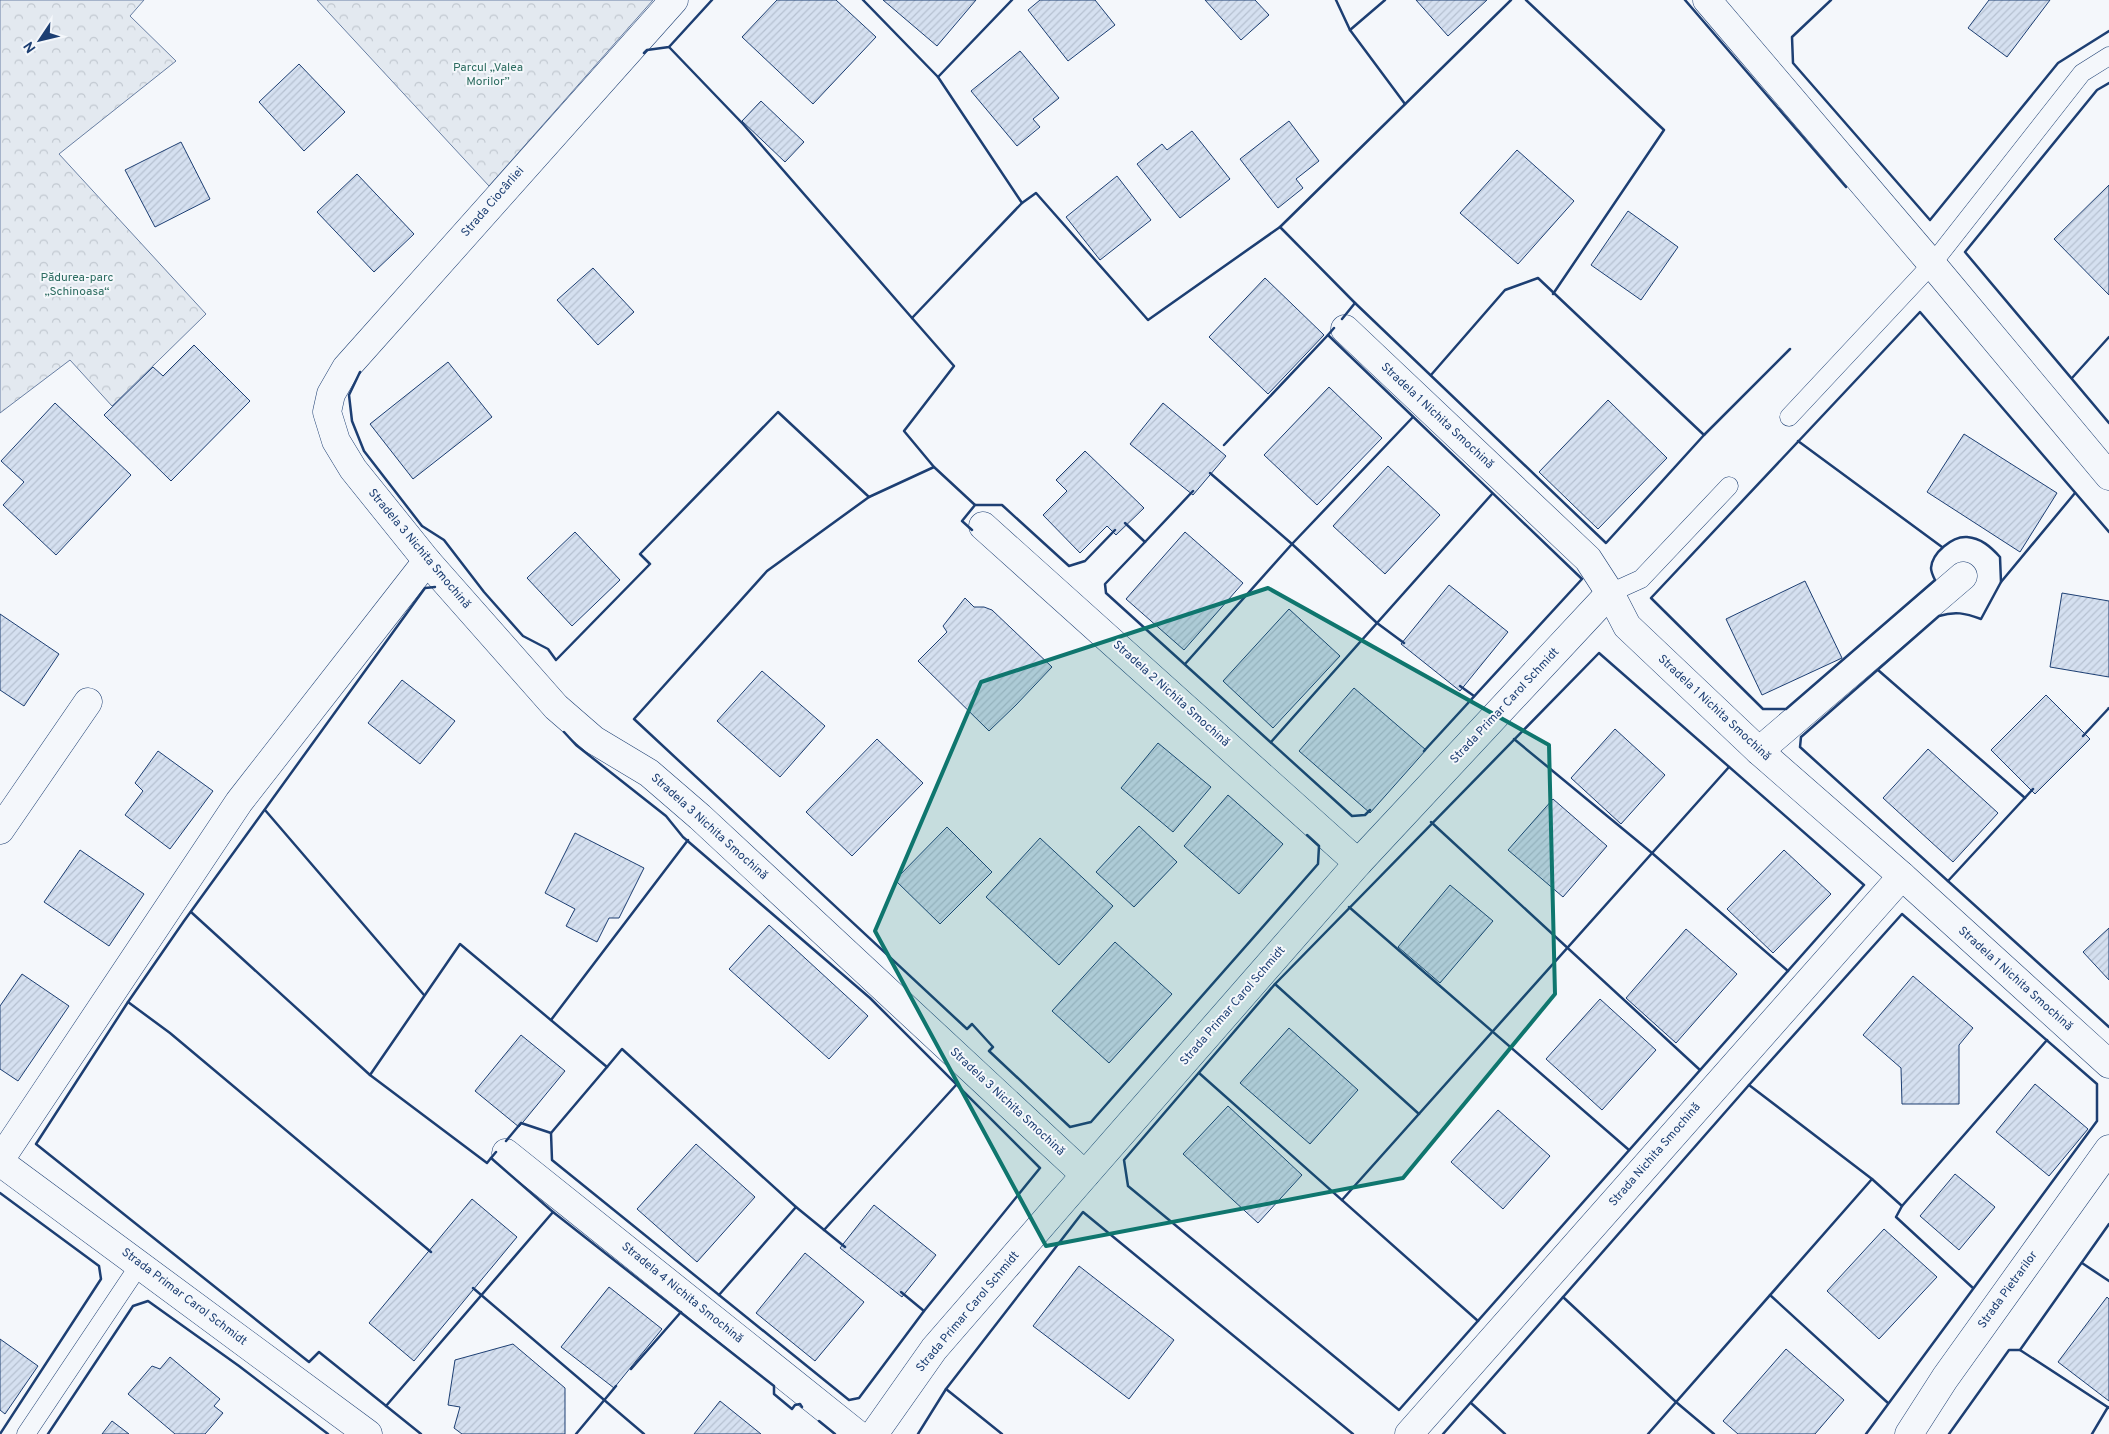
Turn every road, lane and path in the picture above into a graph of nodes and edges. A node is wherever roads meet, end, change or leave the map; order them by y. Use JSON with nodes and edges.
{"nodes":[{"id":1,"x":674,"y":0,"type":"edge"},
{"id":2,"x":1707,"y":0,"type":"edge"},
{"id":3,"x":2109,"y":56,"type":"edge"},
{"id":4,"x":1932,"y":264,"type":"junction"},
{"id":5,"x":1345,"y":329,"type":"dead end"},
{"id":6,"x":327,"y":412,"type":"joint"},
{"id":7,"x":1789,"y":417,"type":"dead end"},
{"id":8,"x":2109,"y":476,"type":"edge"},
{"id":9,"x":1730,"y":486,"type":"dead end"},
{"id":10,"x":983,"y":526,"type":"dead end"},
{"id":11,"x":427,"y":562,"type":"junction"},
{"id":12,"x":1963,"y":576,"type":"dead end"},
{"id":13,"x":1610,"y":593,"type":"junction"},
{"id":14,"x":88,"y":702,"type":"dead end"},
{"id":15,"x":1759,"y":751,"type":"junction"},
{"id":16,"x":0,"y":830,"type":"edge"},
{"id":17,"x":1358,"y":863,"type":"junction"},
{"id":18,"x":1902,"y":876,"type":"junction"},
{"id":19,"x":2109,"y":1064,"type":"edge"},
{"id":20,"x":2109,"y":1149,"type":"edge"},
{"id":21,"x":506,"y":1153,"type":"dead end"},
{"id":22,"x":0,"y":1161,"type":"edge"},
{"id":23,"x":1085,"y":1175,"type":"junction"},
{"id":24,"x":140,"y":1264,"type":"junction"},
{"id":25,"x":26,"y":1434,"type":"edge"},
{"id":26,"x":368,"y":1434,"type":"edge"},
{"id":27,"x":857,"y":1434,"type":"edge"},
{"id":28,"x":874,"y":1434,"type":"edge"},
{"id":29,"x":1408,"y":1434,"type":"edge"},
{"id":30,"x":1909,"y":1434,"type":"edge"}],
"edges":[{"from":1,"to":6,"type":"street","name":"Strada Ciocârliei"},
{"from":2,"to":4,"type":"street"},
{"from":3,"to":4,"type":"lane"},
{"from":4,"to":7,"type":"lane"},
{"from":4,"to":8,"type":"street"},
{"from":5,"to":13,"type":"street","name":"Stradela 1 Nichita Smochină"},
{"from":6,"to":11,"type":"street","name":"Stradela 3 Nichita Smochină"},
{"from":9,"to":13,"type":"lane"},
{"from":10,"to":17,"type":"street","name":"Stradela 2 Nichita Smochină"},
{"from":11,"to":22,"type":"street"},
{"from":11,"to":23,"type":"street","name":"Stradela 3 Nichita Smochină"},
{"from":12,"to":15,"type":"street"},
{"from":13,"to":15,"type":"street","name":"Stradela 1 Nichita Smochină"},
{"from":13,"to":17,"type":"street","name":"Strada Primar Carol Schmidt"},
{"from":14,"to":16,"type":"street"},
{"from":15,"to":18,"type":"street","name":"Stradela 1 Nichita Smochină"},
{"from":17,"to":23,"type":"street","name":"Strada Primar Carol Schmidt"},
{"from":18,"to":19,"type":"street","name":"Stradela 1 Nichita Smochină"},
{"from":18,"to":29,"type":"street","name":"Strada Nichita Smochină"},
{"from":20,"to":30,"type":"street","name":"Strada Pietrarilor"},
{"from":21,"to":27,"type":"street","name":"Stradela 4 Nichita Smochină"},
{"from":22,"to":24,"type":"street","name":"Strada Primar Carol Schmidt"},
{"from":23,"to":28,"type":"street","name":"Strada Primar Carol Schmidt"},
{"from":24,"to":25,"type":"lane"},
{"from":24,"to":26,"type":"street","name":"Strada Primar Carol Schmidt"}]}
